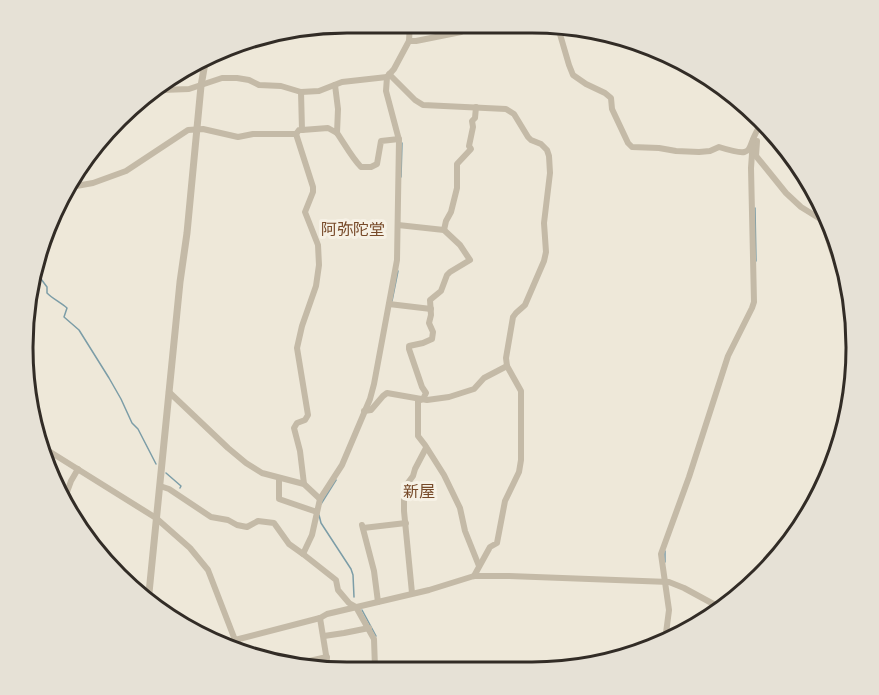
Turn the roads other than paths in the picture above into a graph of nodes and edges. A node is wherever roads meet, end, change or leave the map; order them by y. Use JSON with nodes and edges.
{"nodes":[{"id":1,"x":409,"y":33,"type":"edge"},
{"id":2,"x":456,"y":33,"type":"edge"},
{"id":3,"x":559,"y":35,"type":"edge"},
{"id":4,"x":409,"y":41,"type":"junction"},
{"id":5,"x":204,"y":67,"type":"edge"},
{"id":6,"x":388,"y":76,"type":"junction"},
{"id":7,"x":335,"y":85,"type":"junction"},
{"id":8,"x":201,"y":86,"type":"junction"},
{"id":9,"x":168,"y":90,"type":"edge"},
{"id":10,"x":301,"y":92,"type":"junction"},
{"id":11,"x":476,"y":107,"type":"junction"},
{"id":12,"x":197,"y":129,"type":"junction"},
{"id":13,"x":758,"y":129,"type":"edge"},
{"id":14,"x":299,"y":132,"type":"junction"},
{"id":15,"x":337,"y":133,"type":"junction"},
{"id":16,"x":399,"y":139,"type":"junction"},
{"id":17,"x":753,"y":140,"type":"junction"},
{"id":18,"x":78,"y":186,"type":"edge"},
{"id":19,"x":817,"y":214,"type":"edge"},
{"id":20,"x":398,"y":225,"type":"junction"},
{"id":21,"x":444,"y":230,"type":"junction"},
{"id":22,"x":389,"y":304,"type":"junction"},
{"id":23,"x":430,"y":309,"type":"junction"},
{"id":24,"x":507,"y":366,"type":"junction"},
{"id":25,"x":169,"y":392,"type":"junction"},
{"id":26,"x":423,"y":399,"type":"junction"},
{"id":27,"x":364,"y":411,"type":"junction"},
{"id":28,"x":426,"y":448,"type":"junction"},
{"id":29,"x":51,"y":453,"type":"edge"},
{"id":30,"x":78,"y":469,"type":"junction"},
{"id":31,"x":279,"y":478,"type":"junction"},
{"id":32,"x":304,"y":484,"type":"junction"},
{"id":33,"x":160,"y":486,"type":"junction"},
{"id":34,"x":67,"y":491,"type":"edge"},
{"id":35,"x":320,"y":499,"type":"junction"},
{"id":36,"x":316,"y":512,"type":"junction"},
{"id":37,"x":156,"y":518,"type":"junction"},
{"id":38,"x":405,"y":523,"type":"junction"},
{"id":39,"x":303,"y":554,"type":"junction"},
{"id":40,"x":479,"y":566,"type":"junction"},
{"id":41,"x":474,"y":576,"type":"junction"},
{"id":42,"x":667,"y":582,"type":"junction"},
{"id":43,"x":149,"y":591,"type":"edge"},
{"id":44,"x":412,"y":593,"type":"junction"},
{"id":45,"x":378,"y":602,"type":"junction"},
{"id":46,"x":713,"y":604,"type":"edge"},
{"id":47,"x":356,"y":607,"type":"junction"},
{"id":48,"x":320,"y":618,"type":"junction"},
{"id":49,"x":369,"y":628,"type":"junction"},
{"id":50,"x":666,"y":632,"type":"edge"},
{"id":51,"x":324,"y":636,"type":"junction"},
{"id":52,"x":235,"y":640,"type":"junction"},
{"id":53,"x":239,"y":642,"type":"edge"},
{"id":54,"x":327,"y":657,"type":"junction"},
{"id":55,"x":318,"y":660,"type":"edge"},
{"id":56,"x":327,"y":661,"type":"edge"},
{"id":57,"x":375,"y":662,"type":"edge"}],
"edges":[{"from":1,"to":4,"type":"street"},
{"from":2,"to":4,"type":"street"},
{"from":3,"to":17,"type":"street"},
{"from":4,"to":6,"type":"street"},
{"from":5,"to":8,"type":"street"},
{"from":6,"to":7,"type":"street"},
{"from":6,"to":11,"type":"street"},
{"from":6,"to":16,"type":"street"},
{"from":7,"to":10,"type":"street"},
{"from":7,"to":15,"type":"street"},
{"from":8,"to":9,"type":"street"},
{"from":8,"to":10,"type":"street"},
{"from":8,"to":12,"type":"street"},
{"from":10,"to":14,"type":"street"},
{"from":11,"to":21,"type":"street"},
{"from":11,"to":24,"type":"street"},
{"from":12,"to":14,"type":"street"},
{"from":12,"to":18,"type":"street"},
{"from":12,"to":25,"type":"street"},
{"from":13,"to":17,"type":"street"},
{"from":14,"to":15,"type":"street"},
{"from":14,"to":32,"type":"street"},
{"from":15,"to":16,"type":"street"},
{"from":16,"to":20,"type":"street"},
{"from":17,"to":19,"type":"street"},
{"from":17,"to":42,"type":"street"},
{"from":20,"to":21,"type":"street"},
{"from":20,"to":22,"type":"street"},
{"from":21,"to":23,"type":"street"},
{"from":22,"to":23,"type":"street"},
{"from":22,"to":27,"type":"street"},
{"from":23,"to":26,"type":"street"},
{"from":24,"to":26,"type":"street"},
{"from":24,"to":40,"type":"street"},
{"from":25,"to":31,"type":"street"},
{"from":25,"to":33,"type":"street"},
{"from":26,"to":27,"type":"street"},
{"from":26,"to":28,"type":"street"},
{"from":27,"to":35,"type":"street"},
{"from":28,"to":38,"type":"street"},
{"from":28,"to":40,"type":"street"},
{"from":29,"to":30,"type":"street"},
{"from":30,"to":34,"type":"street"},
{"from":30,"to":37,"type":"street"},
{"from":31,"to":32,"type":"street"},
{"from":31,"to":36,"type":"street"},
{"from":32,"to":35,"type":"street"},
{"from":33,"to":37,"type":"street"},
{"from":33,"to":39,"type":"street"},
{"from":35,"to":36,"type":"street"},
{"from":36,"to":39,"type":"street"},
{"from":37,"to":43,"type":"street"},
{"from":37,"to":52,"type":"street"},
{"from":38,"to":44,"type":"street"},
{"from":38,"to":45,"type":"street"},
{"from":39,"to":47,"type":"street"},
{"from":40,"to":41,"type":"street"},
{"from":41,"to":42,"type":"street"},
{"from":41,"to":44,"type":"street"},
{"from":42,"to":46,"type":"street"},
{"from":42,"to":50,"type":"street"},
{"from":44,"to":45,"type":"street"},
{"from":45,"to":47,"type":"street"},
{"from":47,"to":48,"type":"street"},
{"from":47,"to":49,"type":"street"},
{"from":48,"to":51,"type":"street"},
{"from":48,"to":52,"type":"street"},
{"from":49,"to":51,"type":"street"},
{"from":49,"to":57,"type":"street"},
{"from":51,"to":54,"type":"street"},
{"from":52,"to":53,"type":"street"},
{"from":54,"to":55,"type":"street"},
{"from":54,"to":56,"type":"street"}]}
